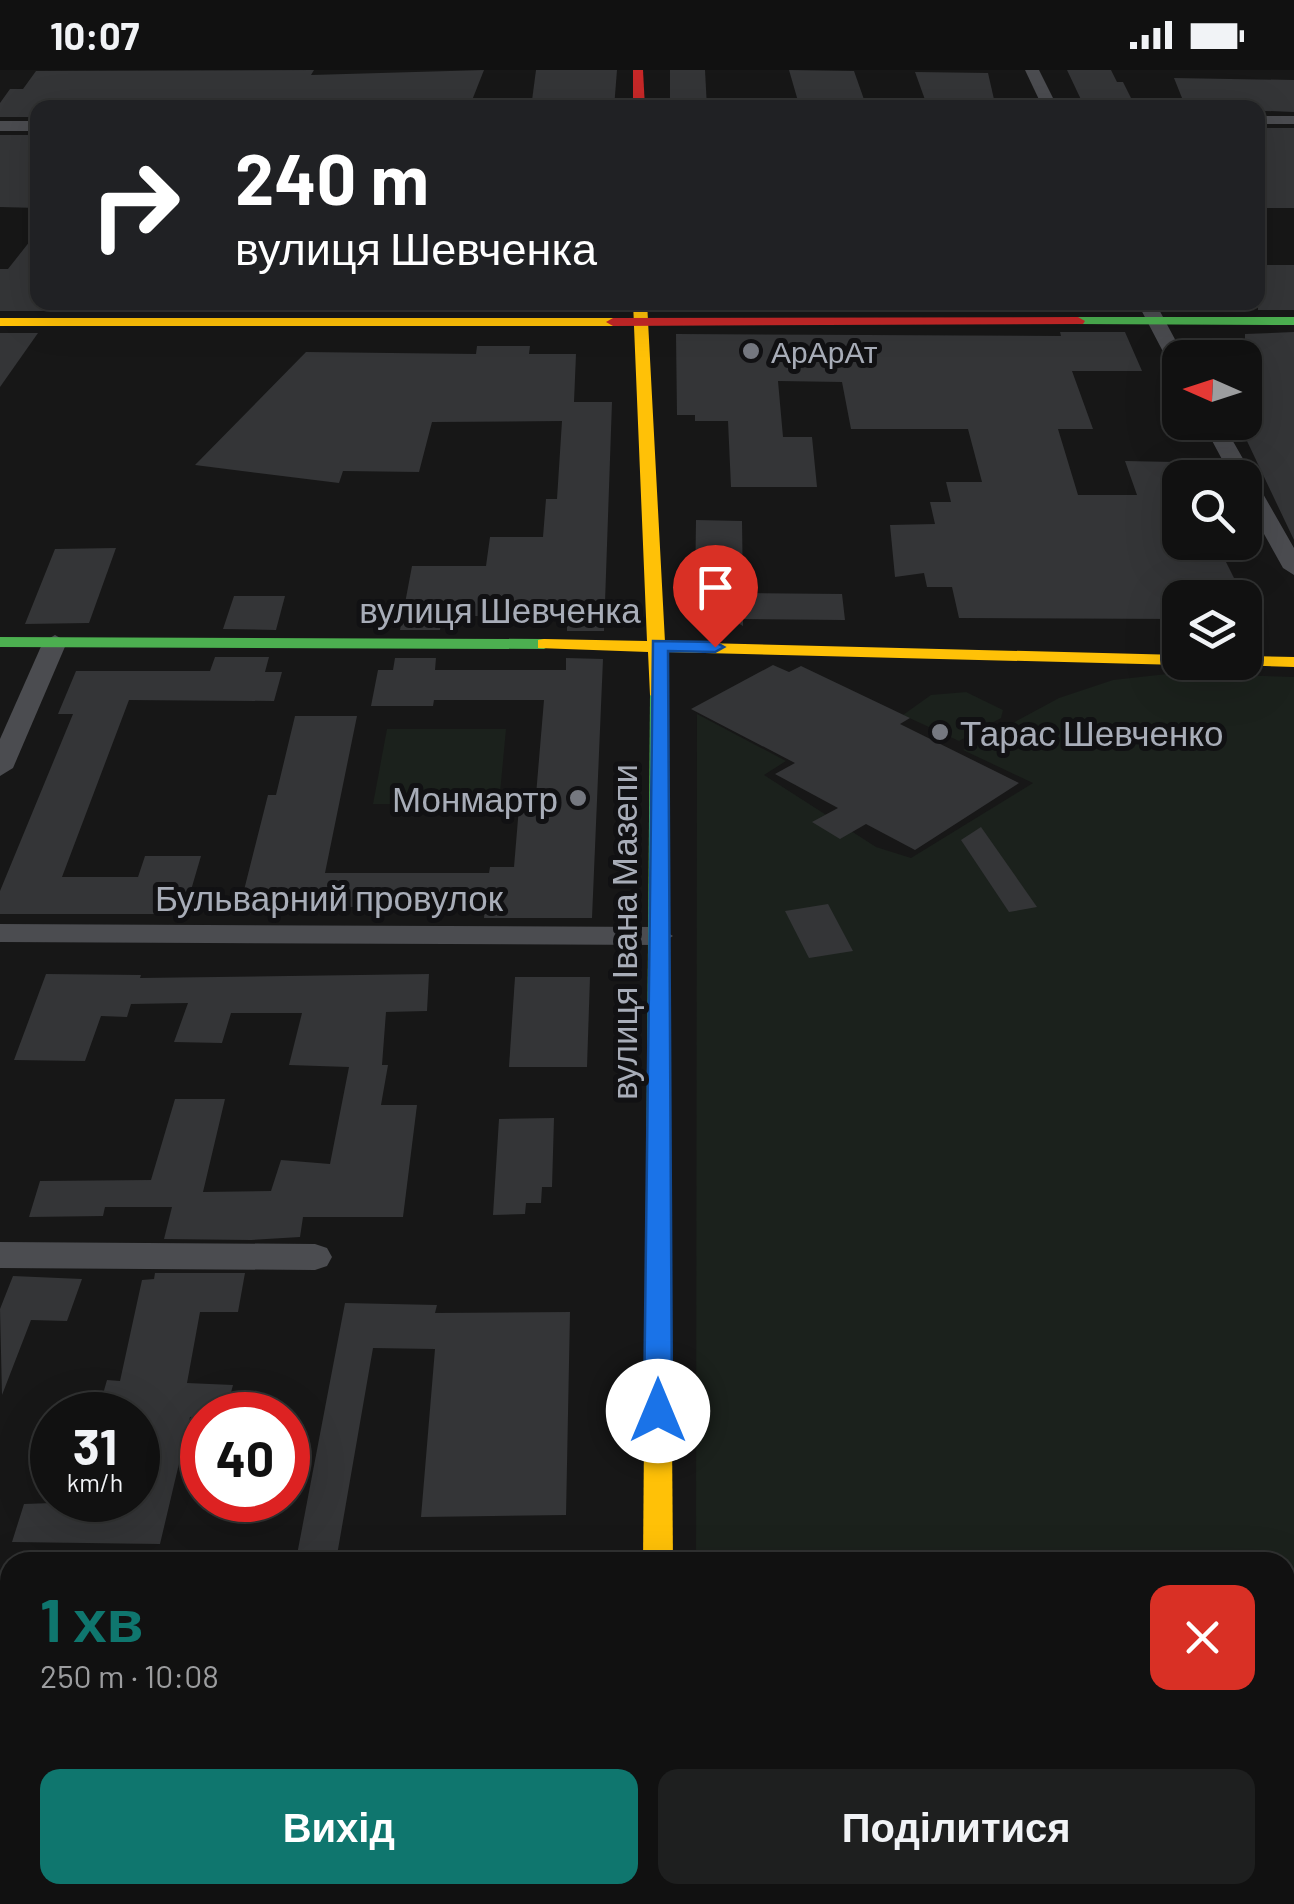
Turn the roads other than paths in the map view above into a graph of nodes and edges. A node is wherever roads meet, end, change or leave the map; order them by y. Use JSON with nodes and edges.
{"nodes":[{"id":1,"x":638,"y":70,"type":"edge"},
{"id":2,"x":1032,"y":70,"type":"edge"},
{"id":3,"x":639,"y":100,"type":"edge"},
{"id":4,"x":1047,"y":100,"type":"edge"},
{"id":5,"x":1265,"y":120,"type":"edge"},
{"id":6,"x":1294,"y":120,"type":"edge"},
{"id":7,"x":0,"y":126,"type":"edge"},
{"id":8,"x":30,"y":126,"type":"edge"},
{"id":9,"x":640,"y":310,"type":"edge"},
{"id":10,"x":1150,"y":312,"type":"edge"},
{"id":11,"x":0,"y":322,"type":"edge"},
{"id":12,"x":1294,"y":322,"type":"edge"},
{"id":13,"x":1166,"y":340,"type":"edge"},
{"id":14,"x":1262,"y":511,"type":"edge"},
{"id":15,"x":1294,"y":568,"type":"edge"},
{"id":16,"x":0,"y":642,"type":"edge"},
{"id":17,"x":55,"y":642,"type":"junction"},
{"id":18,"x":659,"y":645,"type":"junction"},
{"id":19,"x":1162,"y":659,"type":"edge"},
{"id":20,"x":1262,"y":661,"type":"edge"},
{"id":21,"x":1294,"y":662,"type":"edge"},
{"id":22,"x":0,"y":768,"type":"edge"},
{"id":23,"x":0,"y":933,"type":"edge"},
{"id":24,"x":658,"y":936,"type":"junction"},
{"id":25,"x":0,"y":1255,"type":"edge"},
{"id":26,"x":315,"y":1257,"type":"dead end"},
{"id":27,"x":658,"y":1552,"type":"edge"}],
"edges":[{"from":1,"to":3,"type":"street"},
{"from":2,"to":4,"type":"street"},
{"from":5,"to":6,"type":"street"},
{"from":7,"to":8,"type":"street"},
{"from":9,"to":10,"type":"street"},
{"from":9,"to":11,"type":"street"},
{"from":9,"to":18,"type":"street","name":"вулиця Івана Мазепи"},
{"from":10,"to":12,"type":"street"},
{"from":10,"to":13,"type":"street"},
{"from":14,"to":15,"type":"street"},
{"from":16,"to":17,"type":"street","name":"вулиця Шевченка"},
{"from":17,"to":18,"type":"street","name":"вулиця Шевченка"},
{"from":17,"to":22,"type":"street"},
{"from":18,"to":19,"type":"street","name":"вулиця Шевченка"},
{"from":18,"to":24,"type":"street","name":"вулиця Івана Мазепи"},
{"from":20,"to":21,"type":"street"},
{"from":23,"to":24,"type":"street","name":"Бульварний провулок"},
{"from":24,"to":27,"type":"street","name":"вулиця Івана Мазепи"},
{"from":25,"to":26,"type":"street"}]}
